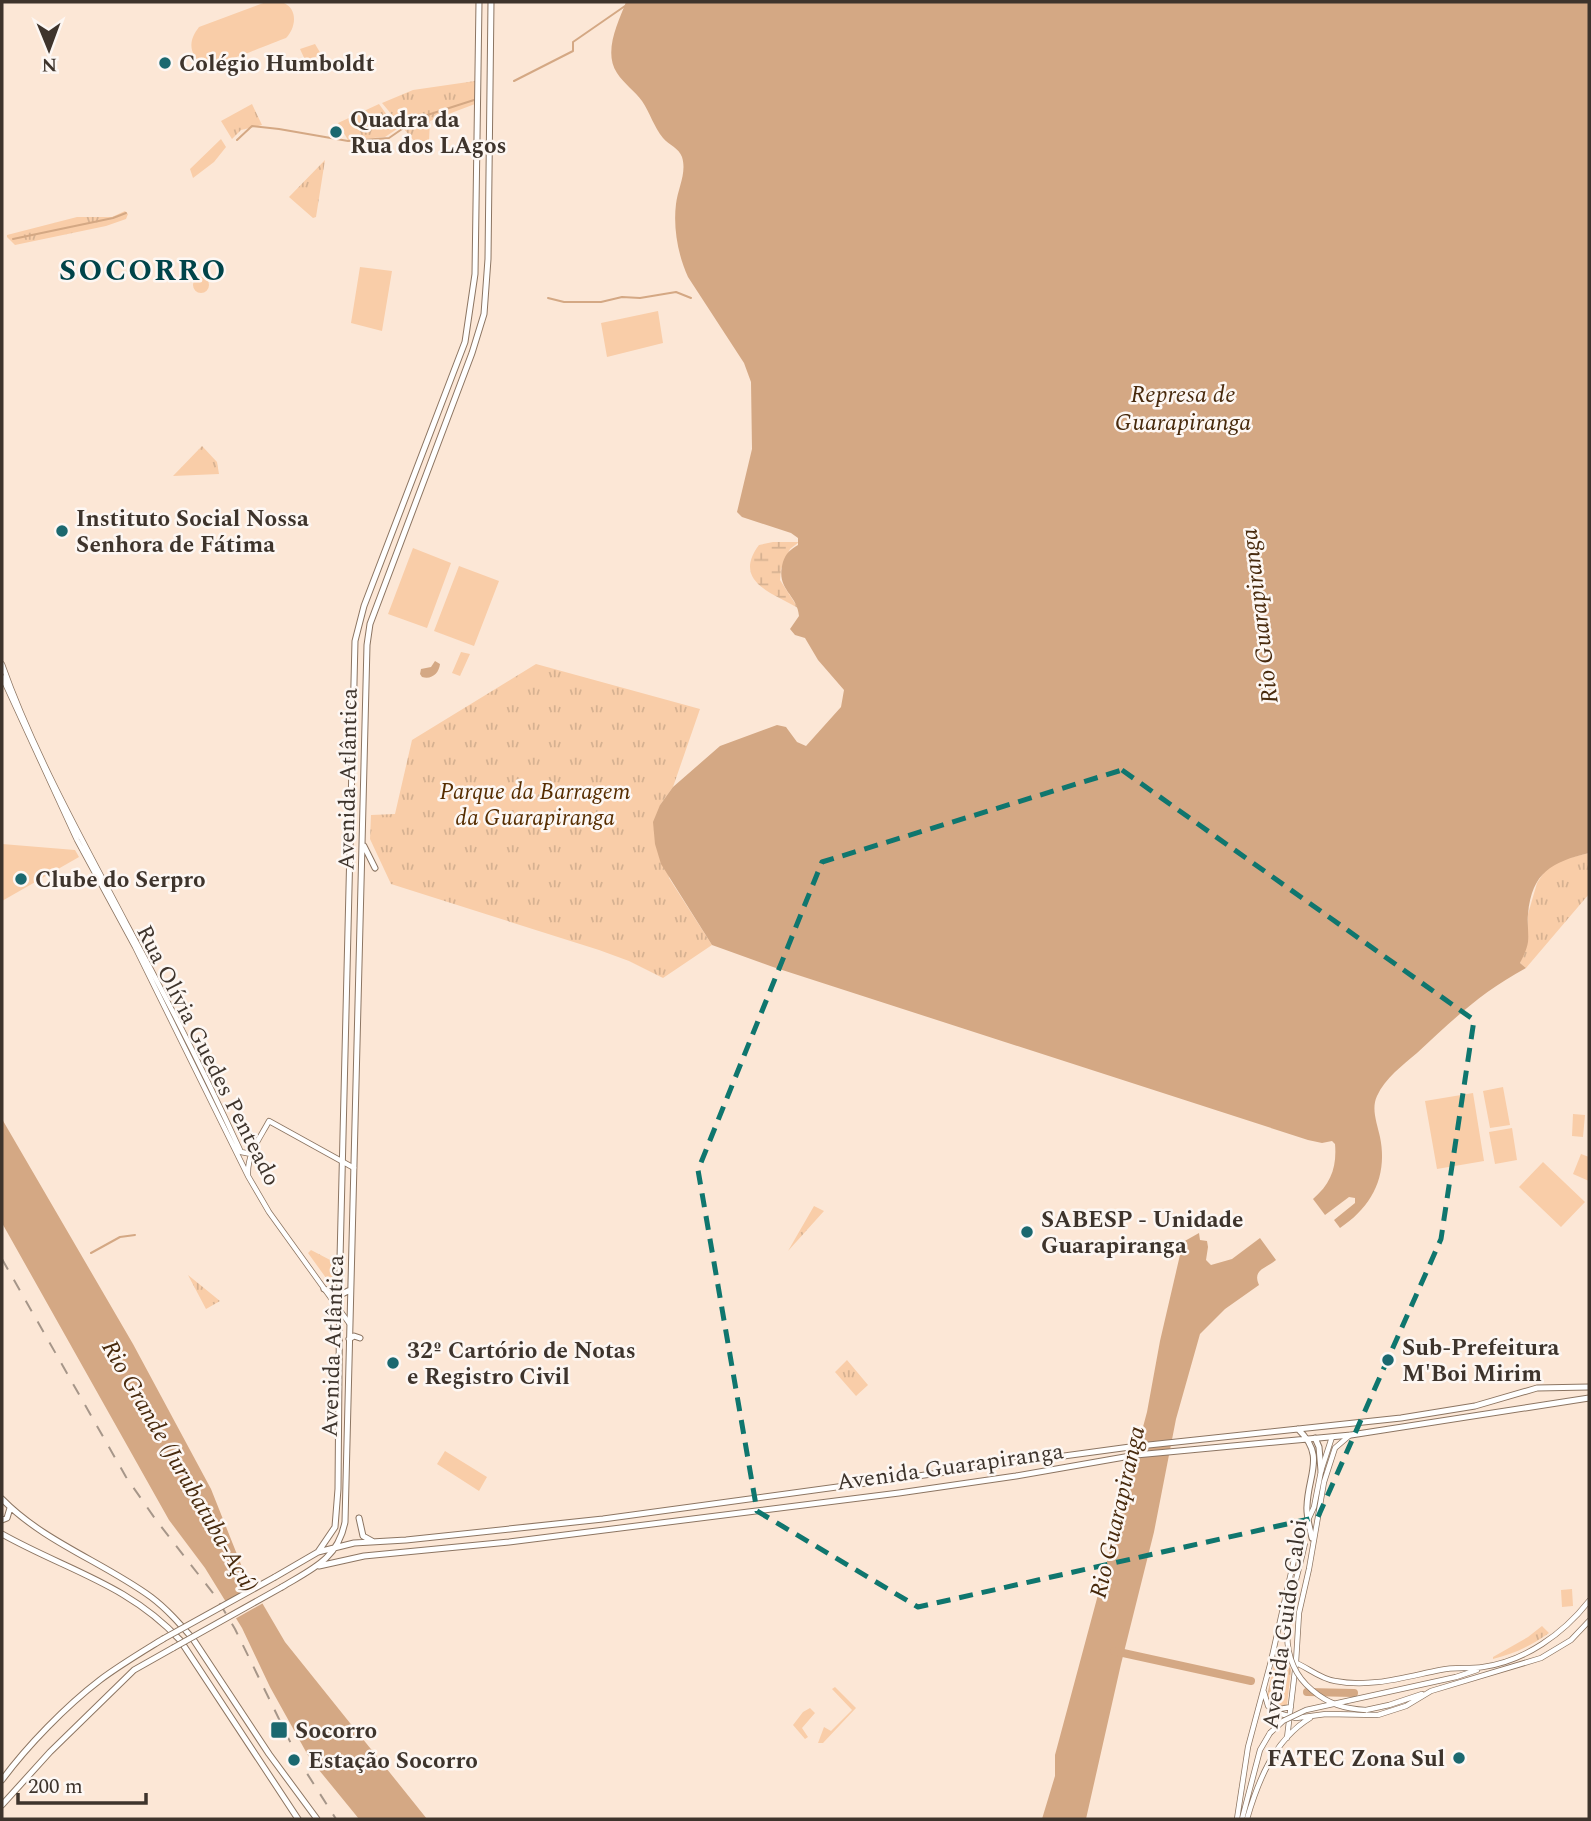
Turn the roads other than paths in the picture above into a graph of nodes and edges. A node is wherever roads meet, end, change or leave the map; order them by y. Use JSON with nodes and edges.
{"nodes":[{"id":1,"x":479,"y":2,"type":"edge"},
{"id":2,"x":491,"y":2,"type":"edge"},
{"id":3,"x":476,"y":148,"type":"junction"},
{"id":4,"x":488,"y":156,"type":"junction"},
{"id":5,"x":2,"y":664,"type":"edge"},
{"id":6,"x":4,"y":677,"type":"edge"},
{"id":7,"x":363,"y":843,"type":"junction"},
{"id":8,"x":375,"y":868,"type":"dead end"},
{"id":9,"x":124,"y":922,"type":"junction"},
{"id":10,"x":251,"y":1154,"type":"junction"},
{"id":11,"x":344,"y":1161,"type":"junction"},
{"id":12,"x":355,"y":1168,"type":"junction"},
{"id":13,"x":248,"y":1175,"type":"junction"},
{"id":14,"x":324,"y":1289,"type":"junction"},
{"id":15,"x":351,"y":1289,"type":"junction"},
{"id":16,"x":340,"y":1294,"type":"junction"},
{"id":17,"x":340,"y":1310,"type":"junction"},
{"id":18,"x":350,"y":1324,"type":"junction"},
{"id":19,"x":360,"y":1338,"type":"dead end"},
{"id":20,"x":349,"y":1339,"type":"junction"},
{"id":21,"x":1589,"y":1387,"type":"edge"},
{"id":22,"x":1589,"y":1398,"type":"edge"},
{"id":23,"x":1340,"y":1425,"type":"junction"},
{"id":24,"x":1298,"y":1429,"type":"junction"},
{"id":25,"x":1350,"y":1435,"type":"junction"},
{"id":26,"x":1332,"y":1437,"type":"junction"},
{"id":27,"x":1307,"y":1438,"type":"junction"},
{"id":28,"x":1315,"y":1438,"type":"junction"},
{"id":29,"x":1031,"y":1462,"type":"junction"},
{"id":30,"x":1321,"y":1471,"type":"junction"},
{"id":31,"x":1016,"y":1476,"type":"junction"},
{"id":32,"x":861,"y":1484,"type":"junction"},
{"id":33,"x":2,"y":1499,"type":"edge"},
{"id":34,"x":855,"y":1499,"type":"junction"},
{"id":35,"x":2,"y":1505,"type":"edge"},
{"id":36,"x":10,"y":1508,"type":"junction"},
{"id":37,"x":1308,"y":1517,"type":"junction"},
{"id":38,"x":359,"y":1518,"type":"dead end"},
{"id":39,"x":2,"y":1520,"type":"edge"},
{"id":40,"x":1304,"y":1528,"type":"junction"},
{"id":41,"x":2,"y":1534,"type":"edge"},
{"id":42,"x":1312,"y":1538,"type":"junction"},
{"id":43,"x":375,"y":1542,"type":"junction"},
{"id":44,"x":338,"y":1546,"type":"junction"},
{"id":45,"x":318,"y":1552,"type":"junction"},
{"id":46,"x":316,"y":1567,"type":"junction"},
{"id":47,"x":1589,"y":1601,"type":"edge"},
{"id":48,"x":1589,"y":1621,"type":"edge"},
{"id":49,"x":1296,"y":1649,"type":"junction"},
{"id":50,"x":1271,"y":1661,"type":"junction"},
{"id":51,"x":1296,"y":1662,"type":"junction"},
{"id":52,"x":1484,"y":1667,"type":"junction"},
{"id":53,"x":1315,"y":1674,"type":"junction"},
{"id":54,"x":1264,"y":1687,"type":"junction"},
{"id":55,"x":1431,"y":1692,"type":"junction"},
{"id":56,"x":1291,"y":1707,"type":"junction"},
{"id":57,"x":1273,"y":1710,"type":"junction"},
{"id":58,"x":1290,"y":1717,"type":"junction"},
{"id":59,"x":1311,"y":1717,"type":"junction"},
{"id":60,"x":1287,"y":1738,"type":"junction"},
{"id":61,"x":2,"y":1780,"type":"edge"},
{"id":62,"x":2,"y":1805,"type":"edge"},
{"id":63,"x":298,"y":1819,"type":"edge"},
{"id":64,"x":317,"y":1819,"type":"edge"},
{"id":65,"x":1237,"y":1819,"type":"edge"},
{"id":66,"x":1245,"y":1819,"type":"edge"}],
"edges":[{"from":1,"to":3,"type":"main road","name":"Avenida Atlântica"},
{"from":2,"to":4,"type":"main road","name":"Avenida Atlântica"},
{"from":3,"to":4,"type":"main road"},
{"from":3,"to":11,"type":"main road","name":"Avenida Atlântica"},
{"from":4,"to":7,"type":"main road","name":"Avenida Atlântica"},
{"from":5,"to":6,"type":"main road","name":"Rua Olívia Guedes Penteado"},
{"from":6,"to":9,"type":"main road","name":"Rua Olívia Guedes Penteado"},
{"from":7,"to":8,"type":"main road"},
{"from":7,"to":12,"type":"main road","name":"Avenida Atlântica"},
{"from":9,"to":10,"type":"main road","name":"Rua Olívia Guedes Penteado"},
{"from":9,"to":13,"type":"main road","name":"Rua Olívia Guedes Penteado"},
{"from":10,"to":11,"type":"main road"},
{"from":10,"to":13,"type":"main road"},
{"from":11,"to":12,"type":"main road"},
{"from":11,"to":16,"type":"main road","name":"Avenida Atlântica"},
{"from":12,"to":15,"type":"main road","name":"Avenida Atlântica"},
{"from":13,"to":14,"type":"main road","name":"Rua Olívia Guedes Penteado"},
{"from":14,"to":16,"type":"main road"},
{"from":14,"to":17,"type":"main road","name":"Rua Olívia Guedes Penteado"},
{"from":15,"to":16,"type":"main road"},
{"from":15,"to":18,"type":"main road","name":"Avenida Atlântica"},
{"from":16,"to":17,"type":"main road","name":"Avenida Atlântica"},
{"from":17,"to":18,"type":"main road","name":"Rua Olívia Guedes Penteado"},
{"from":17,"to":45,"type":"main road","name":"Avenida Atlântica"},
{"from":18,"to":20,"type":"main road","name":"Avenida Atlântica"},
{"from":19,"to":20,"type":"main road"},
{"from":20,"to":44,"type":"main road","name":"Avenida Atlântica"},
{"from":21,"to":23,"type":"main road","name":"Avenida Guarapiranga"},
{"from":22,"to":25,"type":"main road","name":"Avenida Guarapiranga"},
{"from":23,"to":24,"type":"main road","name":"Avenida Guarapiranga"},
{"from":23,"to":26,"type":"main road"},
{"from":24,"to":27,"type":"main road"},
{"from":24,"to":29,"type":"main road","name":"Avenida Guarapiranga"},
{"from":25,"to":26,"type":"main road","name":"Avenida Guarapiranga"},
{"from":25,"to":42,"type":"main road","name":"Avenida Guido Caloi"},
{"from":26,"to":28,"type":"main road","name":"Avenida Guarapiranga"},
{"from":26,"to":30,"type":"main road","name":"Avenida Guido Caloi"},
{"from":27,"to":28,"type":"main road","name":"Avenida Guarapiranga"},
{"from":27,"to":31,"type":"main road","name":"Avenida Guarapiranga"},
{"from":27,"to":37,"type":"main road"},
{"from":28,"to":30,"type":"main road"},
{"from":29,"to":31,"type":"main road"},
{"from":29,"to":32,"type":"main road","name":"Avenida Guarapiranga"},
{"from":30,"to":37,"type":"main road","name":"Avenida Guido Caloi"},
{"from":31,"to":34,"type":"main road","name":"Avenida Guarapiranga"},
{"from":32,"to":34,"type":"main road"},
{"from":32,"to":43,"type":"main road","name":"Avenida Guarapiranga"},
{"from":33,"to":36,"type":"main road"},
{"from":34,"to":46,"type":"main road","name":"Avenida Guarapiranga"},
{"from":35,"to":36,"type":"main road"},
{"from":36,"to":39,"type":"main road"},
{"from":36,"to":64,"type":"main road"},
{"from":37,"to":40,"type":"main road","name":"Avenida Guido Caloi"},
{"from":37,"to":42,"type":"main road"},
{"from":38,"to":43,"type":"main road"},
{"from":40,"to":50,"type":"main road","name":"Avenida Guido Caloi"},
{"from":40,"to":55,"type":"main road","bridge":true},
{"from":41,"to":63,"type":"main road"},
{"from":42,"to":49,"type":"main road","name":"Avenida Guido Caloi"},
{"from":43,"to":44,"type":"main road","name":"Avenida Guarapiranga"},
{"from":44,"to":45,"type":"main road","name":"Avenida Guarapiranga"},
{"from":44,"to":46,"type":"main road"},
{"from":45,"to":61,"type":"main road","name":"Avenida Guarapiranga","bridge":true},
{"from":46,"to":62,"type":"main road","bridge":true},
{"from":47,"to":52,"type":"main road"},
{"from":48,"to":55,"type":"main road"},
{"from":49,"to":51,"type":"main road","name":"Avenida Guido Caloi"},
{"from":49,"to":53,"type":"main road"},
{"from":50,"to":51,"type":"main road"},
{"from":50,"to":54,"type":"main road","name":"Avenida Guido Caloi"},
{"from":51,"to":53,"type":"main road"},
{"from":51,"to":56,"type":"main road","name":"Avenida Guido Caloi"},
{"from":52,"to":53,"type":"main road"},
{"from":52,"to":66,"type":"main road","bridge":true},
{"from":54,"to":57,"type":"main road"},
{"from":54,"to":65,"type":"main road","name":"Avenida Guido Caloi"},
{"from":55,"to":59,"type":"main road"},
{"from":56,"to":57,"type":"main road"},
{"from":56,"to":58,"type":"main road","name":"Avenida Guido Caloi"},
{"from":57,"to":58,"type":"main road"},
{"from":58,"to":59,"type":"main road"},
{"from":58,"to":60,"type":"main road","name":"Avenida Guido Caloi"},
{"from":59,"to":60,"type":"main road"},
{"from":60,"to":66,"type":"main road","name":"Avenida Guido Caloi"}]}
